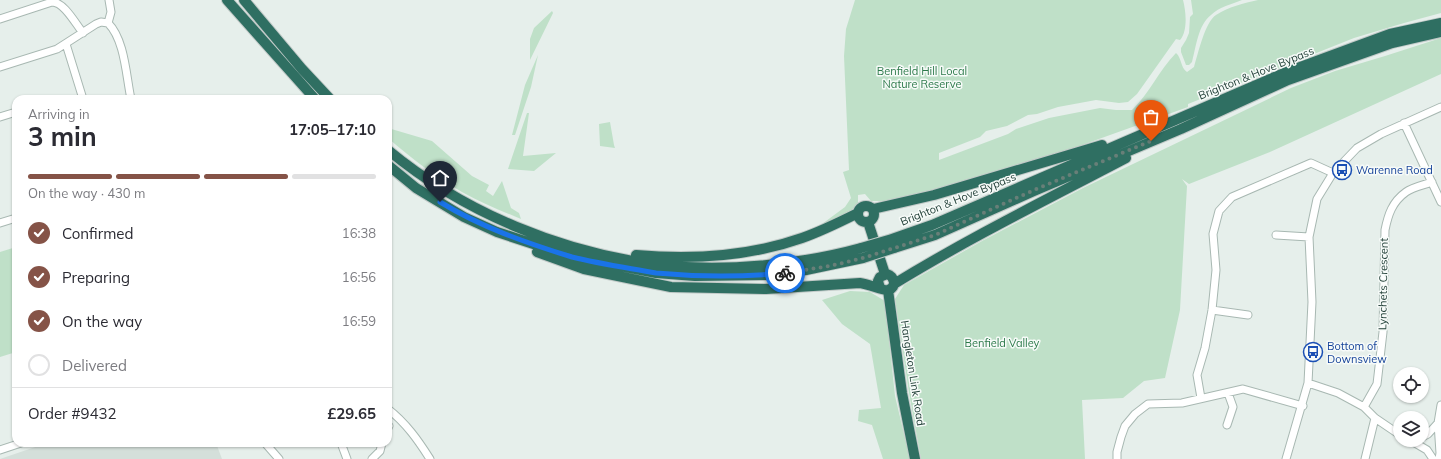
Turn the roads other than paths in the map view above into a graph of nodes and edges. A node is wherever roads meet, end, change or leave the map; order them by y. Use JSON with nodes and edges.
{"nodes":[{"id":1,"x":109,"y":0,"type":"edge"},
{"id":2,"x":227,"y":0,"type":"edge"},
{"id":3,"x":244,"y":0,"type":"edge"},
{"id":4,"x":0,"y":18,"type":"edge"},
{"id":5,"x":108,"y":23,"type":"junction"},
{"id":6,"x":1441,"y":23,"type":"edge"},
{"id":7,"x":1441,"y":32,"type":"edge"},
{"id":8,"x":83,"y":33,"type":"junction"},
{"id":9,"x":66,"y":44,"type":"junction"},
{"id":10,"x":0,"y":67,"type":"edge"},
{"id":11,"x":82,"y":95,"type":"edge"},
{"id":12,"x":130,"y":95,"type":"edge"},
{"id":13,"x":311,"y":95,"type":"edge"},
{"id":14,"x":326,"y":95,"type":"edge"},
{"id":15,"x":1441,"y":107,"type":"edge"},
{"id":16,"x":12,"y":113,"type":"edge"},
{"id":17,"x":0,"y":117,"type":"edge"},
{"id":18,"x":1404,"y":124,"type":"junction"},
{"id":19,"x":1181,"y":129,"type":"junction"},
{"id":20,"x":1144,"y":133,"type":"junction"},
{"id":21,"x":392,"y":153,"type":"edge"},
{"id":22,"x":392,"y":168,"type":"edge"},
{"id":23,"x":1333,"y":173,"type":"junction"},
{"id":24,"x":1432,"y":182,"type":"junction"},
{"id":25,"x":1441,"y":202,"type":"edge"},
{"id":26,"x":873,"y":209,"type":"junction"},
{"id":27,"x":858,"y":213,"type":"junction"},
{"id":28,"x":12,"y":219,"type":"edge"},
{"id":29,"x":868,"y":222,"type":"junction"},
{"id":30,"x":0,"y":223,"type":"edge"},
{"id":31,"x":497,"y":232,"type":"junction"},
{"id":32,"x":1276,"y":235,"type":"dead end"},
{"id":33,"x":1309,"y":237,"type":"junction"},
{"id":34,"x":893,"y":243,"type":"junction"},
{"id":35,"x":563,"y":244,"type":"junction"},
{"id":36,"x":862,"y":253,"type":"junction"},
{"id":37,"x":888,"y":287,"type":"junction"},
{"id":38,"x":1212,"y":310,"type":"junction"},
{"id":39,"x":1248,"y":315,"type":"dead end"},
{"id":40,"x":1308,"y":383,"type":"junction"},
{"id":41,"x":1228,"y":393,"type":"junction"},
{"id":42,"x":1201,"y":398,"type":"junction"},
{"id":43,"x":1441,"y":405,"type":"edge"},
{"id":44,"x":1303,"y":406,"type":"junction"},
{"id":45,"x":1364,"y":407,"type":"junction"},
{"id":46,"x":392,"y":413,"type":"edge"},
{"id":47,"x":1376,"y":418,"type":"junction"},
{"id":48,"x":1438,"y":423,"type":"junction"},
{"id":49,"x":1227,"y":425,"type":"dead end"},
{"id":50,"x":1393,"y":430,"type":"edge"},
{"id":51,"x":1429,"y":433,"type":"edge"},
{"id":52,"x":12,"y":446,"type":"edge"},
{"id":53,"x":271,"y":447,"type":"edge"},
{"id":54,"x":342,"y":447,"type":"edge"},
{"id":55,"x":381,"y":447,"type":"edge"},
{"id":56,"x":1422,"y":447,"type":"edge"},
{"id":57,"x":0,"y":450,"type":"edge"},
{"id":58,"x":279,"y":459,"type":"edge"},
{"id":59,"x":347,"y":459,"type":"edge"},
{"id":60,"x":372,"y":459,"type":"edge"},
{"id":61,"x":430,"y":459,"type":"edge"},
{"id":62,"x":915,"y":459,"type":"edge"},
{"id":63,"x":1117,"y":459,"type":"edge"},
{"id":64,"x":1286,"y":459,"type":"edge"},
{"id":65,"x":1365,"y":459,"type":"edge"},
{"id":66,"x":1433,"y":459,"type":"edge"},
{"id":67,"x":1439,"y":459,"type":"edge"}],
"edges":[{"from":1,"to":5,"type":"street"},
{"from":2,"to":13,"type":"highway"},
{"from":3,"to":14,"type":"highway"},
{"from":4,"to":8,"type":"street"},
{"from":5,"to":8,"type":"street"},
{"from":5,"to":12,"type":"street"},
{"from":6,"to":20,"type":"highway","name":"Brighton & Hove Bypass"},
{"from":7,"to":19,"type":"highway","name":"Brighton & Hove Bypass"},
{"from":8,"to":9,"type":"street"},
{"from":9,"to":10,"type":"street"},
{"from":9,"to":11,"type":"street"},
{"from":15,"to":18,"type":"street"},
{"from":16,"to":17,"type":"street"},
{"from":18,"to":23,"type":"street"},
{"from":18,"to":24,"type":"street"},
{"from":19,"to":34,"type":"highway","name":"Brighton & Hove Bypass"},
{"from":19,"to":37,"type":"highway"},
{"from":20,"to":26,"type":"highway"},
{"from":20,"to":34,"type":"highway","name":"Brighton & Hove Bypass"},
{"from":21,"to":35,"type":"highway","name":"Brighton & Hove Bypass"},
{"from":22,"to":31,"type":"highway","name":"Brighton & Hove Bypass"},
{"from":23,"to":33,"type":"street"},
{"from":23,"to":38,"type":"street"},
{"from":24,"to":25,"type":"street"},
{"from":24,"to":45,"type":"street","name":"Lynchets Crescent"},
{"from":26,"to":27,"type":"highway"},
{"from":26,"to":29,"type":"highway"},
{"from":27,"to":29,"type":"highway"},
{"from":27,"to":35,"type":"highway"},
{"from":28,"to":30,"type":"street"},
{"from":29,"to":37,"type":"highway"},
{"from":31,"to":36,"type":"highway","name":"Brighton & Hove Bypass"},
{"from":31,"to":37,"type":"highway"},
{"from":32,"to":33,"type":"street"},
{"from":33,"to":40,"type":"street"},
{"from":34,"to":36,"type":"highway","name":"Brighton & Hove Bypass","bridge":true},
{"from":35,"to":36,"type":"highway","name":"Brighton & Hove Bypass"},
{"from":37,"to":62,"type":"highway","name":"Hangleton Link Road"},
{"from":38,"to":39,"type":"street"},
{"from":38,"to":42,"type":"street"},
{"from":40,"to":44,"type":"street"},
{"from":40,"to":45,"type":"street"},
{"from":41,"to":42,"type":"street"},
{"from":41,"to":44,"type":"street"},
{"from":41,"to":49,"type":"street"},
{"from":42,"to":63,"type":"street"},
{"from":43,"to":48,"type":"street"},
{"from":44,"to":64,"type":"street"},
{"from":45,"to":47,"type":"street"},
{"from":46,"to":61,"type":"street"},
{"from":47,"to":50,"type":"street"},
{"from":47,"to":65,"type":"street"},
{"from":48,"to":51,"type":"street"},
{"from":48,"to":67,"type":"street"},
{"from":52,"to":57,"type":"street"},
{"from":53,"to":58,"type":"street"},
{"from":54,"to":59,"type":"street"},
{"from":55,"to":60,"type":"street"},
{"from":56,"to":66,"type":"street"}]}
